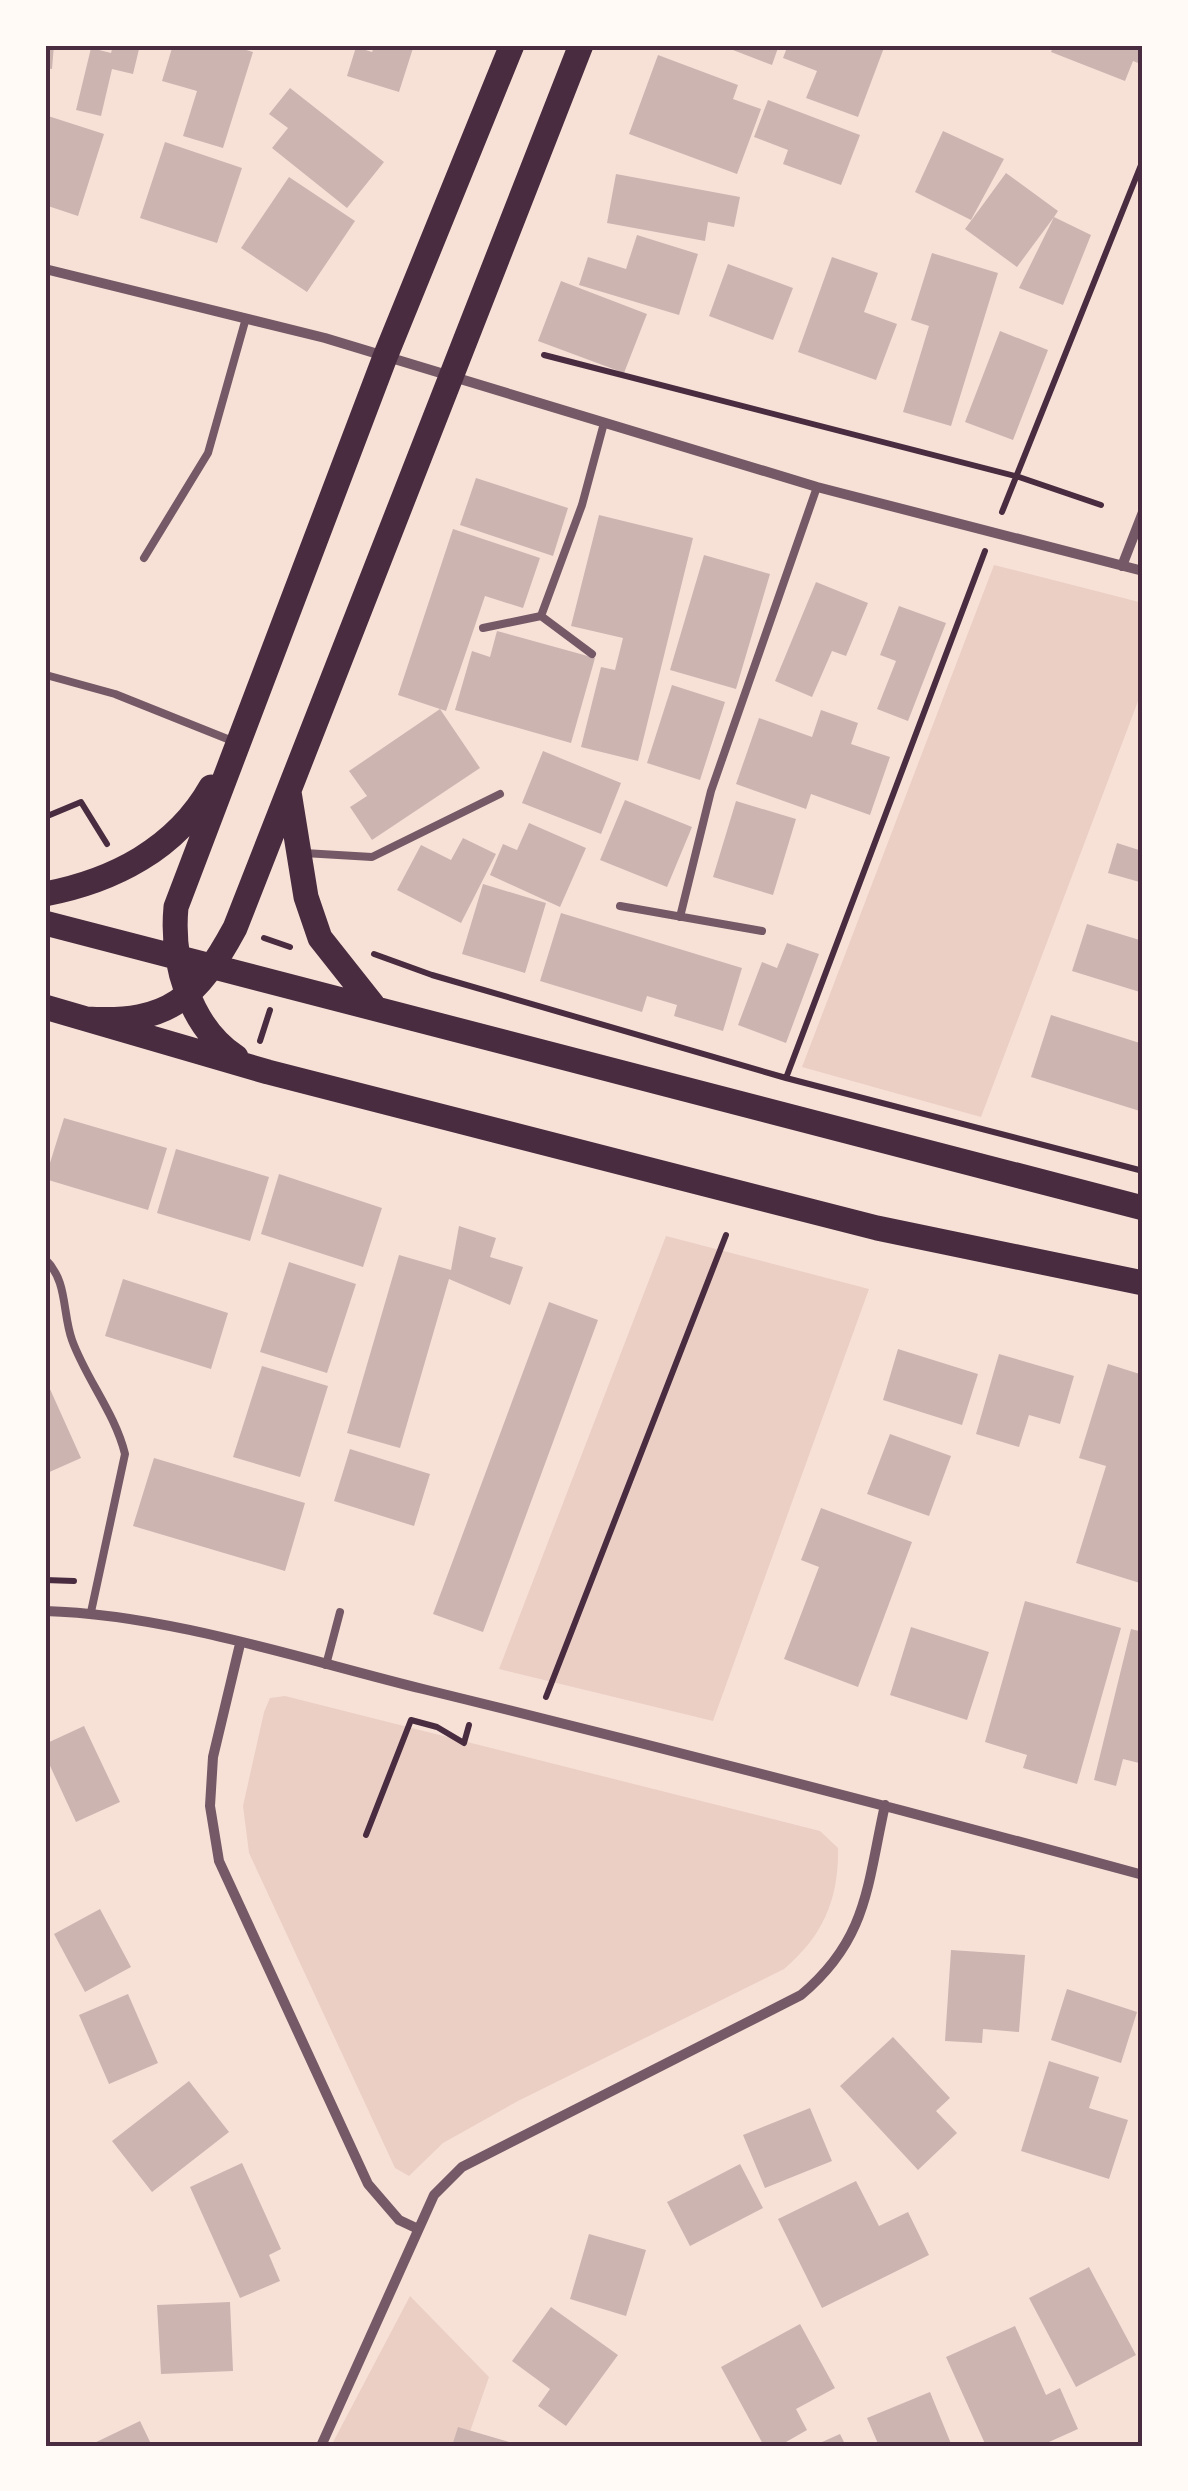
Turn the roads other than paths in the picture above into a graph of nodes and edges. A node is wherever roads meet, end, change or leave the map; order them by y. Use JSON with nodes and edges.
{"nodes":[{"id":1,"x":512,"y":45,"type":"edge"},
{"id":2,"x":581,"y":45,"type":"edge"},
{"id":3,"x":45,"y":269,"type":"edge"},
{"id":4,"x":246,"y":318,"type":"junction"},
{"id":5,"x":384,"y":357,"type":"junction"},
{"id":6,"x":450,"y":378,"type":"junction"},
{"id":7,"x":604,"y":423,"type":"junction"},
{"id":8,"x":817,"y":486,"type":"junction"},
{"id":9,"x":1143,"y":512,"type":"edge"},
{"id":10,"x":144,"y":558,"type":"dead end"},
{"id":11,"x":1122,"y":566,"type":"junction"},
{"id":12,"x":1143,"y":571,"type":"edge"},
{"id":13,"x":541,"y":616,"type":"junction"},
{"id":14,"x":483,"y":628,"type":"dead end"},
{"id":15,"x":592,"y":654,"type":"dead end"},
{"id":16,"x":46,"y":676,"type":"edge"},
{"id":17,"x":237,"y":742,"type":"junction"},
{"id":18,"x":289,"y":792,"type":"junction"},
{"id":19,"x":500,"y":794,"type":"dead end"},
{"id":20,"x":298,"y":852,"type":"junction"},
{"id":21,"x":45,"y":894,"type":"edge"},
{"id":22,"x":620,"y":906,"type":"dead end"},
{"id":23,"x":680,"y":917,"type":"junction"},
{"id":24,"x":45,"y":923,"type":"edge"},
{"id":25,"x":762,"y":931,"type":"dead end"},
{"id":26,"x":176,"y":956,"type":"junction"},
{"id":27,"x":215,"y":965,"type":"junction"},
{"id":28,"x":190,"y":993,"type":"junction"},
{"id":29,"x":374,"y":1005,"type":"junction"},
{"id":30,"x":45,"y":1007,"type":"edge"},
{"id":31,"x":87,"y":1019,"type":"junction"},
{"id":32,"x":252,"y":1067,"type":"junction"},
{"id":33,"x":1143,"y":1208,"type":"edge"},
{"id":34,"x":45,"y":1259,"type":"edge"},
{"id":35,"x":1143,"y":1283,"type":"edge"},
{"id":36,"x":45,"y":1612,"type":"edge"},
{"id":37,"x":91,"y":1612,"type":"junction"},
{"id":38,"x":340,"y":1612,"type":"dead end"},
{"id":39,"x":240,"y":1644,"type":"junction"},
{"id":40,"x":326,"y":1665,"type":"junction"},
{"id":41,"x":886,"y":1805,"type":"junction"},
{"id":42,"x":1143,"y":1875,"type":"edge"},
{"id":43,"x":416,"y":2228,"type":"junction"},
{"id":44,"x":321,"y":2446,"type":"edge"}],
"edges":[{"from":1,"to":5,"type":"main road"},
{"from":2,"to":6,"type":"main road"},
{"from":3,"to":4,"type":"street"},
{"from":4,"to":5,"type":"street"},
{"from":4,"to":10,"type":"lane"},
{"from":5,"to":6,"type":"street"},
{"from":5,"to":17,"type":"main road"},
{"from":6,"to":7,"type":"street"},
{"from":6,"to":18,"type":"main road"},
{"from":7,"to":8,"type":"street"},
{"from":7,"to":13,"type":"lane"},
{"from":8,"to":11,"type":"street"},
{"from":8,"to":23,"type":"lane"},
{"from":9,"to":11,"type":"street"},
{"from":11,"to":12,"type":"street"},
{"from":13,"to":14,"type":"lane"},
{"from":13,"to":15,"type":"lane"},
{"from":16,"to":17,"type":"lane"},
{"from":17,"to":21,"type":"main road"},
{"from":17,"to":26,"type":"main road"},
{"from":18,"to":20,"type":"main road"},
{"from":18,"to":27,"type":"main road"},
{"from":19,"to":20,"type":"lane"},
{"from":20,"to":29,"type":"main road"},
{"from":22,"to":23,"type":"lane"},
{"from":23,"to":25,"type":"lane"},
{"from":24,"to":26,"type":"main road"},
{"from":26,"to":27,"type":"main road"},
{"from":26,"to":28,"type":"main road"},
{"from":27,"to":28,"type":"main road"},
{"from":27,"to":29,"type":"main road"},
{"from":28,"to":31,"type":"main road"},
{"from":28,"to":32,"type":"main road"},
{"from":29,"to":33,"type":"main road"},
{"from":30,"to":31,"type":"main road"},
{"from":31,"to":32,"type":"main road"},
{"from":32,"to":35,"type":"main road"},
{"from":34,"to":37,"type":"lane"},
{"from":36,"to":37,"type":"street"},
{"from":37,"to":39,"type":"street"},
{"from":38,"to":40,"type":"lane"},
{"from":39,"to":40,"type":"street"},
{"from":39,"to":43,"type":"street"},
{"from":40,"to":41,"type":"street"},
{"from":41,"to":42,"type":"street"},
{"from":41,"to":43,"type":"street"},
{"from":43,"to":44,"type":"street"}]}
